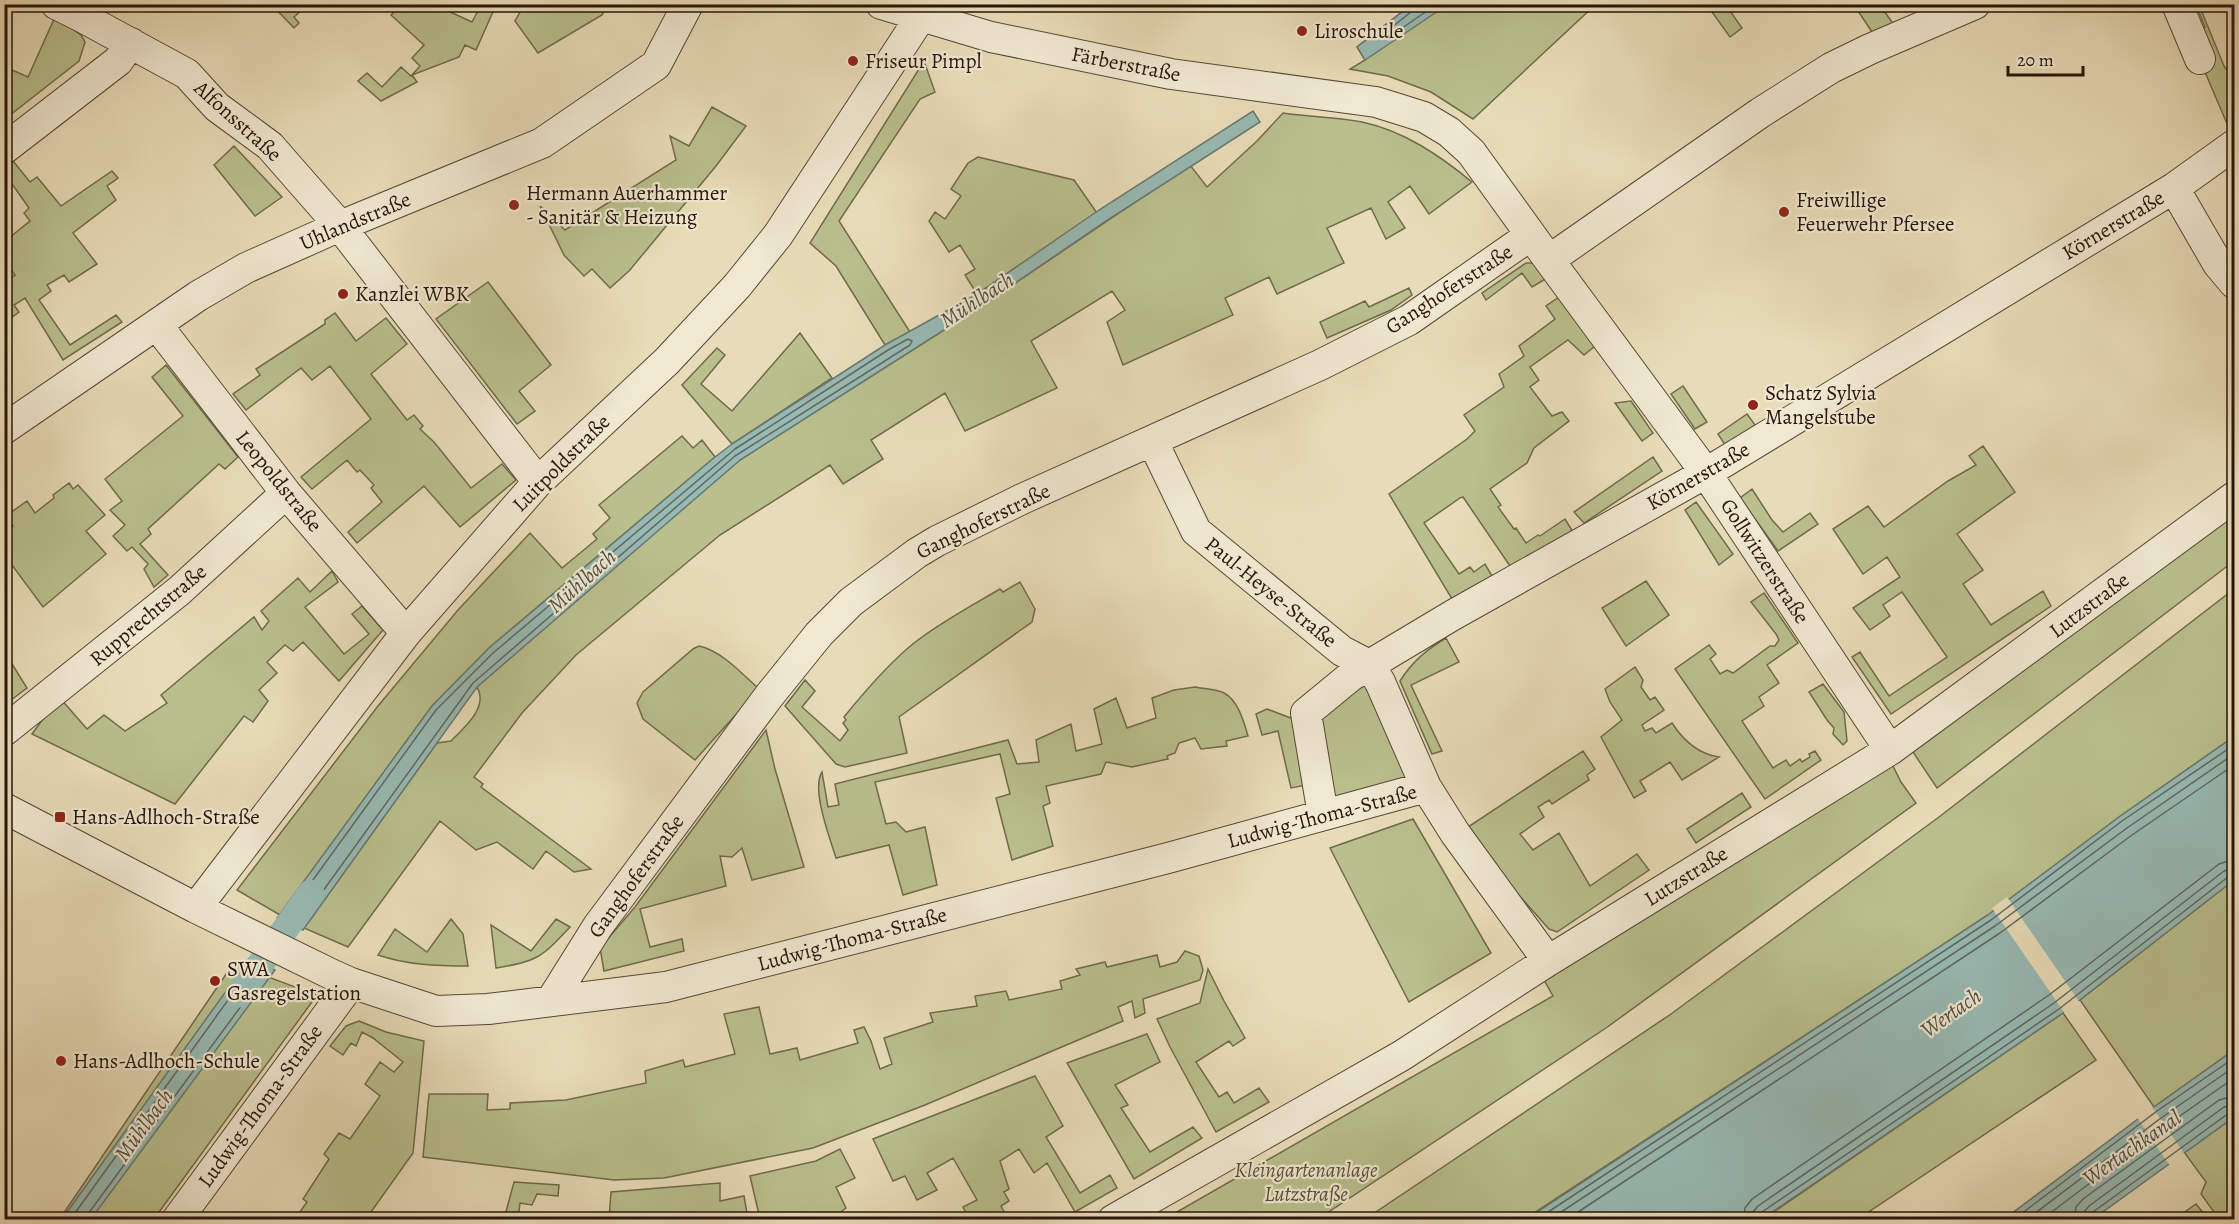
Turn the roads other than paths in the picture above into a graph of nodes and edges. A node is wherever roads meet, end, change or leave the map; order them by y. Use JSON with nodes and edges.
{"nodes":[{"id":1,"x":56,"y":4,"type":"edge"},
{"id":2,"x":688,"y":4,"type":"edge"},
{"id":3,"x":881,"y":4,"type":"edge"},
{"id":4,"x":1975,"y":4,"type":"edge"},
{"id":5,"x":2177,"y":4,"type":"edge"},
{"id":6,"x":926,"y":10,"type":"edge"},
{"id":7,"x":131,"y":44,"type":"junction"},
{"id":8,"x":2200,"y":60,"type":"dead end"},
{"id":9,"x":1376,"y":102,"type":"joint"},
{"id":10,"x":2235,"y":145,"type":"edge"},
{"id":11,"x":4,"y":149,"type":"edge"},
{"id":12,"x":2174,"y":188,"type":"junction"},
{"id":13,"x":340,"y":226,"type":"junction"},
{"id":14,"x":1531,"y":235,"type":"junction"},
{"id":15,"x":1549,"y":261,"type":"junction"},
{"id":16,"x":2235,"y":283,"type":"edge"},
{"id":17,"x":157,"y":325,"type":"junction"},
{"id":18,"x":4,"y":429,"type":"edge"},
{"id":19,"x":1153,"y":442,"type":"junction"},
{"id":20,"x":1706,"y":473,"type":"junction"},
{"id":21,"x":538,"y":482,"type":"junction"},
{"id":22,"x":286,"y":493,"type":"junction"},
{"id":23,"x":2235,"y":497,"type":"edge"},
{"id":24,"x":406,"y":633,"type":"junction"},
{"id":25,"x":1369,"y":666,"type":"junction"},
{"id":26,"x":4,"y":731,"type":"edge"},
{"id":27,"x":1890,"y":750,"type":"junction"},
{"id":28,"x":1426,"y":787,"type":"junction"},
{"id":29,"x":4,"y":808,"type":"edge"},
{"id":30,"x":1323,"y":815,"type":"junction"},
{"id":31,"x":196,"y":908,"type":"junction"},
{"id":32,"x":1548,"y":961,"type":"junction"},
{"id":33,"x":351,"y":983,"type":"junction"},
{"id":34,"x":551,"y":1001,"type":"junction"},
{"id":35,"x":177,"y":1220,"type":"edge"},
{"id":36,"x":1113,"y":1220,"type":"edge"}],
"edges":[{"from":1,"to":7,"type":"street","name":"Alfonsstraße"},
{"from":2,"to":13,"type":"street","name":"Uhlandstraße"},
{"from":3,"to":6,"type":"street","name":"Färberstraße"},
{"from":4,"to":15,"type":"street"},
{"from":5,"to":8,"type":"street"},
{"from":6,"to":9,"type":"street","name":"Färberstraße"},
{"from":6,"to":21,"type":"street","name":"Luitpoldstraße"},
{"from":7,"to":11,"type":"street"},
{"from":7,"to":13,"type":"street","name":"Alfonsstraße"},
{"from":9,"to":14,"type":"street","name":"Gollwitzerstraße"},
{"from":10,"to":12,"type":"street","name":"Körnerstraße"},
{"from":12,"to":16,"type":"street"},
{"from":12,"to":20,"type":"street","name":"Körnerstraße"},
{"from":13,"to":17,"type":"street","name":"Uhlandstraße"},
{"from":13,"to":21,"type":"street","name":"Alfonsstraße"},
{"from":14,"to":15,"type":"street","name":"Gollwitzerstraße"},
{"from":14,"to":19,"type":"street","name":"Ganghoferstraße"},
{"from":15,"to":20,"type":"street","name":"Gollwitzerstraße"},
{"from":17,"to":18,"type":"street","name":"Uhlandstraße"},
{"from":17,"to":22,"type":"street","name":"Leopoldstraße"},
{"from":19,"to":25,"type":"street","name":"Paul-Heyse-Straße"},
{"from":19,"to":34,"type":"street","name":"Ganghoferstraße"},
{"from":20,"to":25,"type":"street","name":"Körnerstraße"},
{"from":20,"to":27,"type":"street","name":"Gollwitzerstraße"},
{"from":21,"to":24,"type":"street","name":"Luitpoldstraße"},
{"from":22,"to":24,"type":"street","name":"Leopoldstraße"},
{"from":22,"to":26,"type":"street","name":"Rupprechtstraße"},
{"from":23,"to":27,"type":"street","name":"Lutzstraße"},
{"from":24,"to":31,"type":"street","name":"Luitpoldstraße"},
{"from":25,"to":28,"type":"street"},
{"from":25,"to":30,"type":"street","name":"Körnerstraße"},
{"from":27,"to":32,"type":"street","name":"Lutzstraße"},
{"from":28,"to":30,"type":"street","name":"Ludwig-Thoma-Straße"},
{"from":28,"to":32,"type":"street","name":"Ludwig-Thoma-Straße"},
{"from":29,"to":31,"type":"street"},
{"from":30,"to":34,"type":"street","name":"Ludwig-Thoma-Straße"},
{"from":31,"to":33,"type":"street"},
{"from":32,"to":36,"type":"street","name":"Lutzstraße"},
{"from":33,"to":34,"type":"street","name":"Ludwig-Thoma-Straße"},
{"from":33,"to":35,"type":"street","name":"Ludwig-Thoma-Straße"}]}
